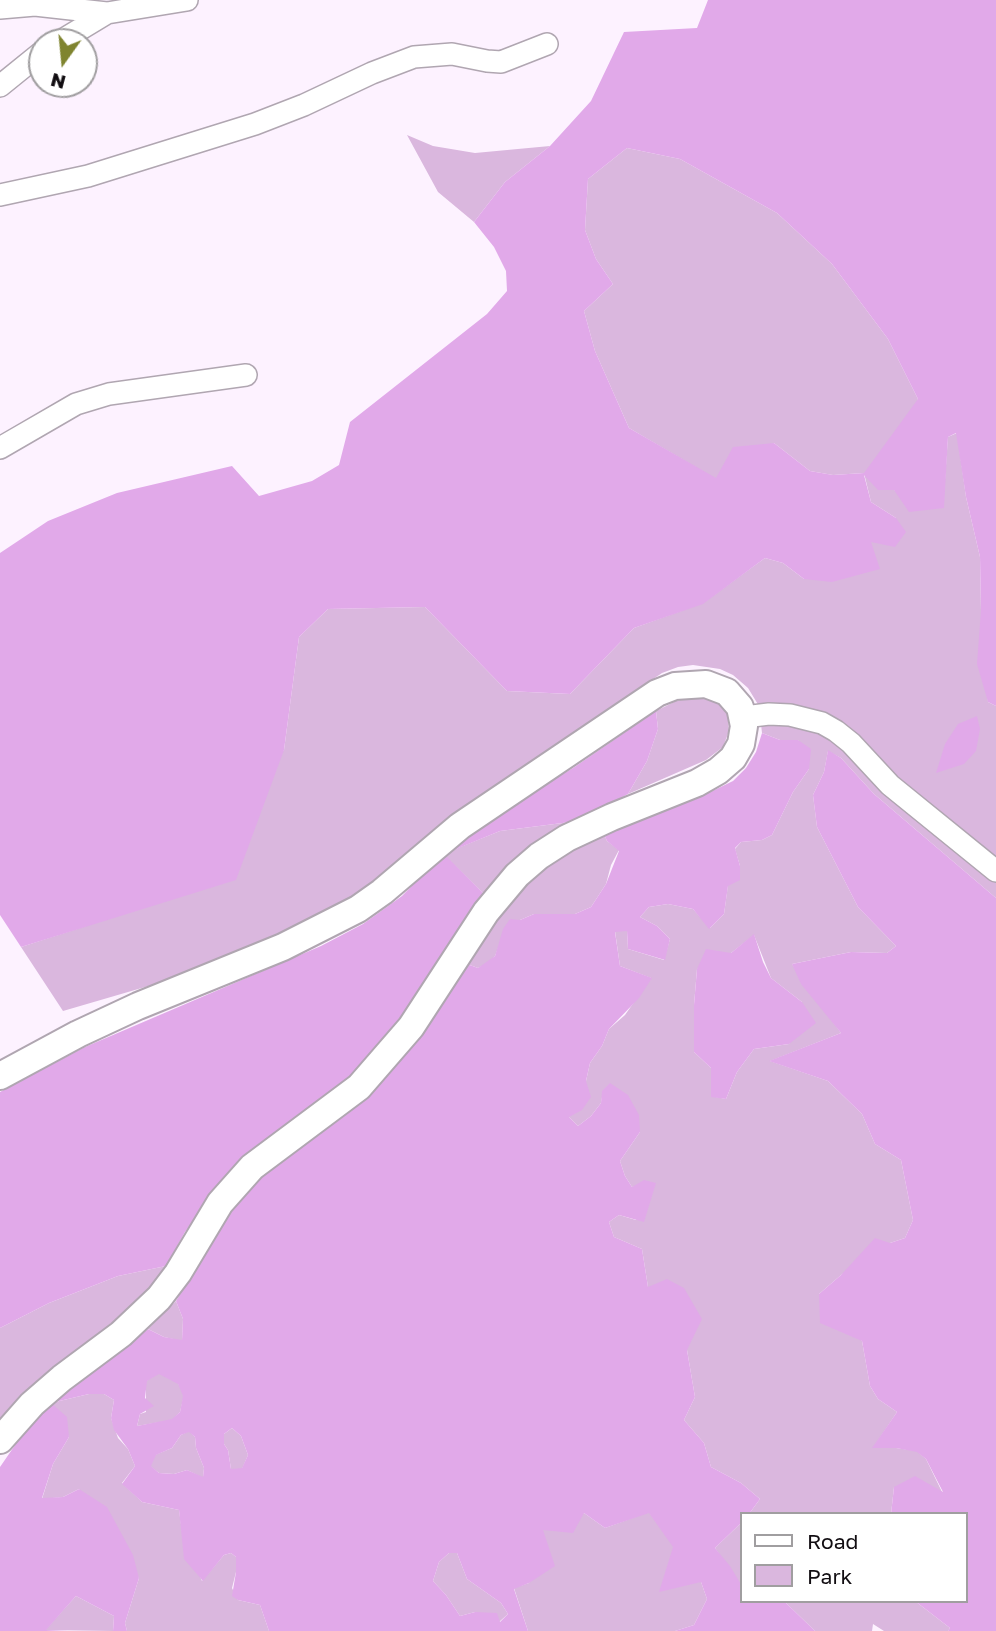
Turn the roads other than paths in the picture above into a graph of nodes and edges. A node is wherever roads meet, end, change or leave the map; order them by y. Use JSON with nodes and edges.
{"nodes":[{"id":1,"x":187,"y":0,"type":"edge"},
{"id":2,"x":0,"y":8,"type":"edge"},
{"id":3,"x":107,"y":13,"type":"junction"},
{"id":4,"x":82,"y":28,"type":"edge"},
{"id":5,"x":547,"y":44,"type":"dead end"},
{"id":6,"x":28,"y":63,"type":"edge"},
{"id":7,"x":0,"y":86,"type":"edge"},
{"id":8,"x":0,"y":195,"type":"edge"},
{"id":9,"x":246,"y":375,"type":"dead end"},
{"id":10,"x":0,"y":448,"type":"edge"},
{"id":11,"x":744,"y":717,"type":"junction"},
{"id":12,"x":996,"y":871,"type":"edge"},
{"id":13,"x":0,"y":1076,"type":"edge"},
{"id":14,"x":0,"y":1440,"type":"edge"}],
"edges":[{"from":1,"to":3,"type":"street"},
{"from":2,"to":3,"type":"street"},
{"from":3,"to":4,"type":"street"},
{"from":5,"to":8,"type":"street"},
{"from":6,"to":7,"type":"street"},
{"from":9,"to":10,"type":"street"},
{"from":11,"to":12,"type":"street"},
{"from":11,"to":13,"type":"main road"},
{"from":11,"to":14,"type":"main road"}]}
